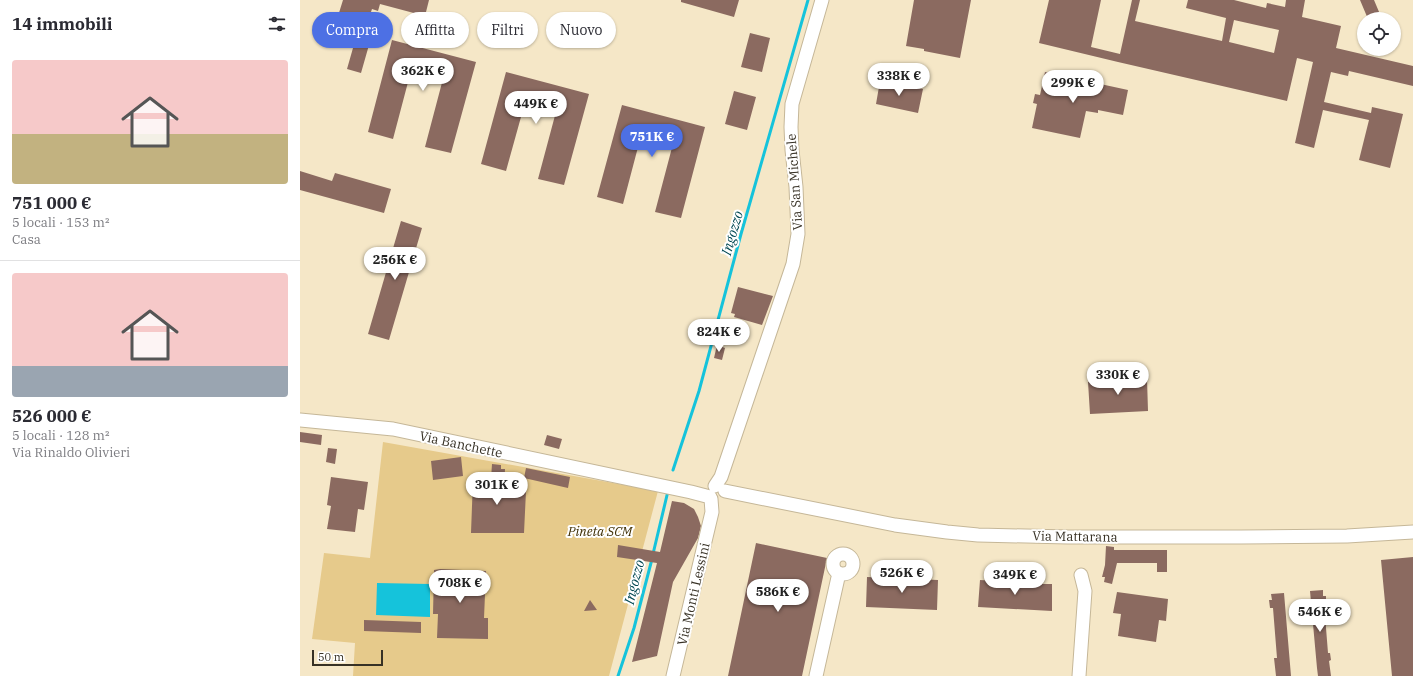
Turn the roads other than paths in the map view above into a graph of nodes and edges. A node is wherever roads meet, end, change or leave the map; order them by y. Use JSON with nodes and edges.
{"nodes":[{"id":1,"x":822,"y":0,"type":"edge"},
{"id":2,"x":300,"y":420,"type":"edge"},
{"id":3,"x":717,"y":494,"type":"junction"},
{"id":4,"x":1413,"y":532,"type":"edge"},
{"id":5,"x":839,"y":573,"type":"dead end"},
{"id":6,"x":1081,"y":575,"type":"dead end"},
{"id":7,"x":673,"y":676,"type":"edge"},
{"id":8,"x":816,"y":676,"type":"edge"},
{"id":9,"x":1079,"y":676,"type":"edge"}],
"edges":[{"from":1,"to":3,"type":"street","name":"Via San Michele"},
{"from":2,"to":3,"type":"street","name":"Via Banchette"},
{"from":3,"to":4,"type":"street","name":"Via Mattarana"},
{"from":3,"to":7,"type":"street","name":"Via Monti Lessini"},
{"from":5,"to":8,"type":"street"},
{"from":6,"to":9,"type":"street"}]}
